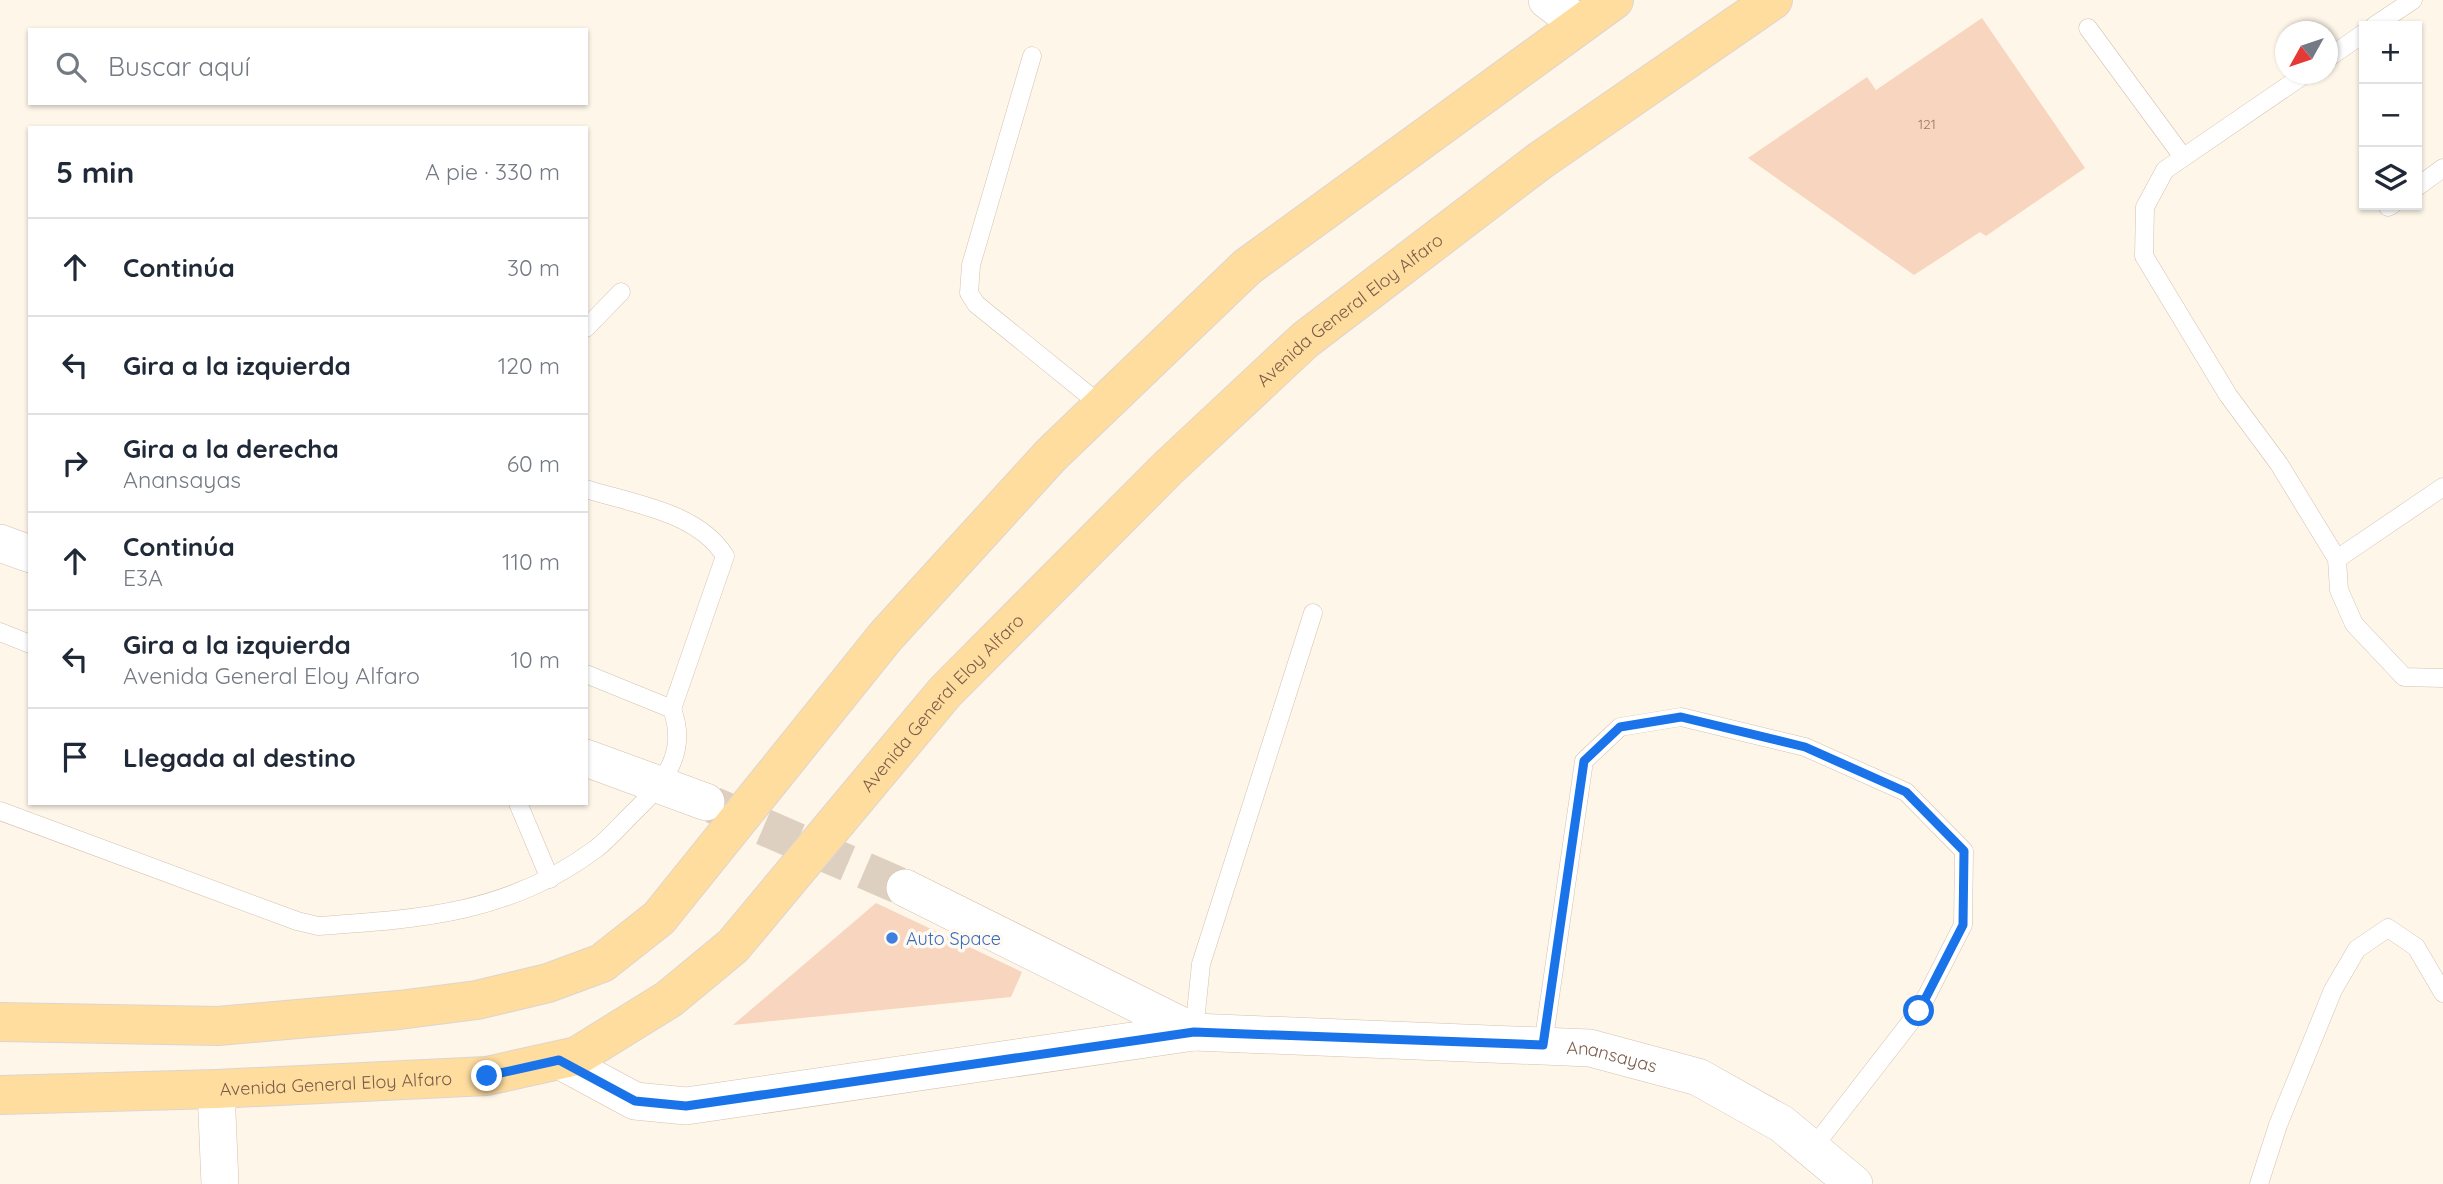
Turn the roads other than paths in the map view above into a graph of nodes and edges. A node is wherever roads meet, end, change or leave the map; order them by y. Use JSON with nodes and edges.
{"nodes":[{"id":1,"x":1547,"y":0,"type":"edge"},
{"id":2,"x":1614,"y":0,"type":"edge"},
{"id":3,"x":1773,"y":0,"type":"edge"},
{"id":4,"x":2413,"y":0,"type":"edge"},
{"id":5,"x":2382,"y":21,"type":"edge"},
{"id":6,"x":1579,"y":24,"type":"junction"},
{"id":7,"x":2088,"y":28,"type":"dead end"},
{"id":8,"x":2359,"y":36,"type":"edge"},
{"id":9,"x":2338,"y":51,"type":"edge"},
{"id":10,"x":1032,"y":56,"type":"dead end"},
{"id":11,"x":2290,"y":84,"type":"edge"},
{"id":12,"x":2183,"y":157,"type":"junction"},
{"id":13,"x":2443,"y":168,"type":"edge"},
{"id":14,"x":2422,"y":183,"type":"edge"},
{"id":15,"x":621,"y":292,"type":"dead end"},
{"id":16,"x":588,"y":326,"type":"edge"},
{"id":17,"x":1102,"y":406,"type":"junction"},
{"id":18,"x":2443,"y":487,"type":"edge"},
{"id":19,"x":588,"y":490,"type":"edge"},
{"id":20,"x":0,"y":543,"type":"edge"},
{"id":21,"x":28,"y":553,"type":"edge"},
{"id":22,"x":2337,"y":559,"type":"junction"},
{"id":23,"x":1313,"y":614,"type":"dead end"},
{"id":24,"x":0,"y":632,"type":"edge"},
{"id":25,"x":28,"y":643,"type":"edge"},
{"id":26,"x":588,"y":675,"type":"edge"},
{"id":27,"x":2443,"y":678,"type":"edge"},
{"id":28,"x":672,"y":709,"type":"junction"},
{"id":29,"x":588,"y":759,"type":"edge"},
{"id":30,"x":661,"y":785,"type":"junction"},
{"id":31,"x":706,"y":802,"type":"tunnel mouth"},
{"id":32,"x":518,"y":805,"type":"edge"},
{"id":33,"x":0,"y":811,"type":"edge"},
{"id":34,"x":550,"y":879,"type":"junction"},
{"id":35,"x":905,"y":888,"type":"tunnel mouth"},
{"id":36,"x":2443,"y":993,"type":"edge"},
{"id":37,"x":0,"y":1022,"type":"edge"},
{"id":38,"x":1194,"y":1032,"type":"junction"},
{"id":39,"x":1543,"y":1045,"type":"junction"},
{"id":40,"x":559,"y":1060,"type":"junction"},
{"id":41,"x":216,"y":1089,"type":"junction"},
{"id":42,"x":0,"y":1095,"type":"edge"},
{"id":43,"x":1812,"y":1149,"type":"junction"},
{"id":44,"x":220,"y":1184,"type":"edge"},
{"id":45,"x":1854,"y":1184,"type":"edge"},
{"id":46,"x":2259,"y":1184,"type":"edge"}],
"edges":[{"from":1,"to":6,"type":"street"},
{"from":2,"to":6,"type":"main road"},
{"from":3,"to":40,"type":"main road","name":"Avenida General Eloy Alfaro"},
{"from":4,"to":5,"type":"lane"},
{"from":6,"to":17,"type":"main road"},
{"from":7,"to":12,"type":"lane"},
{"from":8,"to":9,"type":"lane"},
{"from":10,"to":17,"type":"lane"},
{"from":11,"to":12,"type":"lane"},
{"from":12,"to":22,"type":"lane"},
{"from":13,"to":14,"type":"lane"},
{"from":15,"to":16,"type":"lane"},
{"from":17,"to":37,"type":"main road"},
{"from":18,"to":22,"type":"lane"},
{"from":19,"to":28,"type":"lane"},
{"from":20,"to":21,"type":"street"},
{"from":22,"to":27,"type":"lane"},
{"from":23,"to":38,"type":"lane"},
{"from":24,"to":25,"type":"lane"},
{"from":26,"to":28,"type":"lane"},
{"from":28,"to":30,"type":"lane"},
{"from":29,"to":30,"type":"street"},
{"from":30,"to":31,"type":"street"},
{"from":30,"to":34,"type":"lane"},
{"from":32,"to":34,"type":"lane"},
{"from":33,"to":34,"type":"lane"},
{"from":35,"to":38,"type":"street","name":"Anansayas"},
{"from":36,"to":46,"type":"lane"},
{"from":38,"to":39,"type":"street","name":"Anansayas"},
{"from":38,"to":40,"type":"street"},
{"from":39,"to":43,"type":"street","name":"Anansayas"},
{"from":39,"to":43,"type":"lane"},
{"from":40,"to":41,"type":"main road","name":"Avenida General Eloy Alfaro"},
{"from":41,"to":42,"type":"main road","name":"Avenida General Eloy Alfaro"},
{"from":41,"to":44,"type":"street"},
{"from":43,"to":45,"type":"street","name":"Anansayas"}]}
